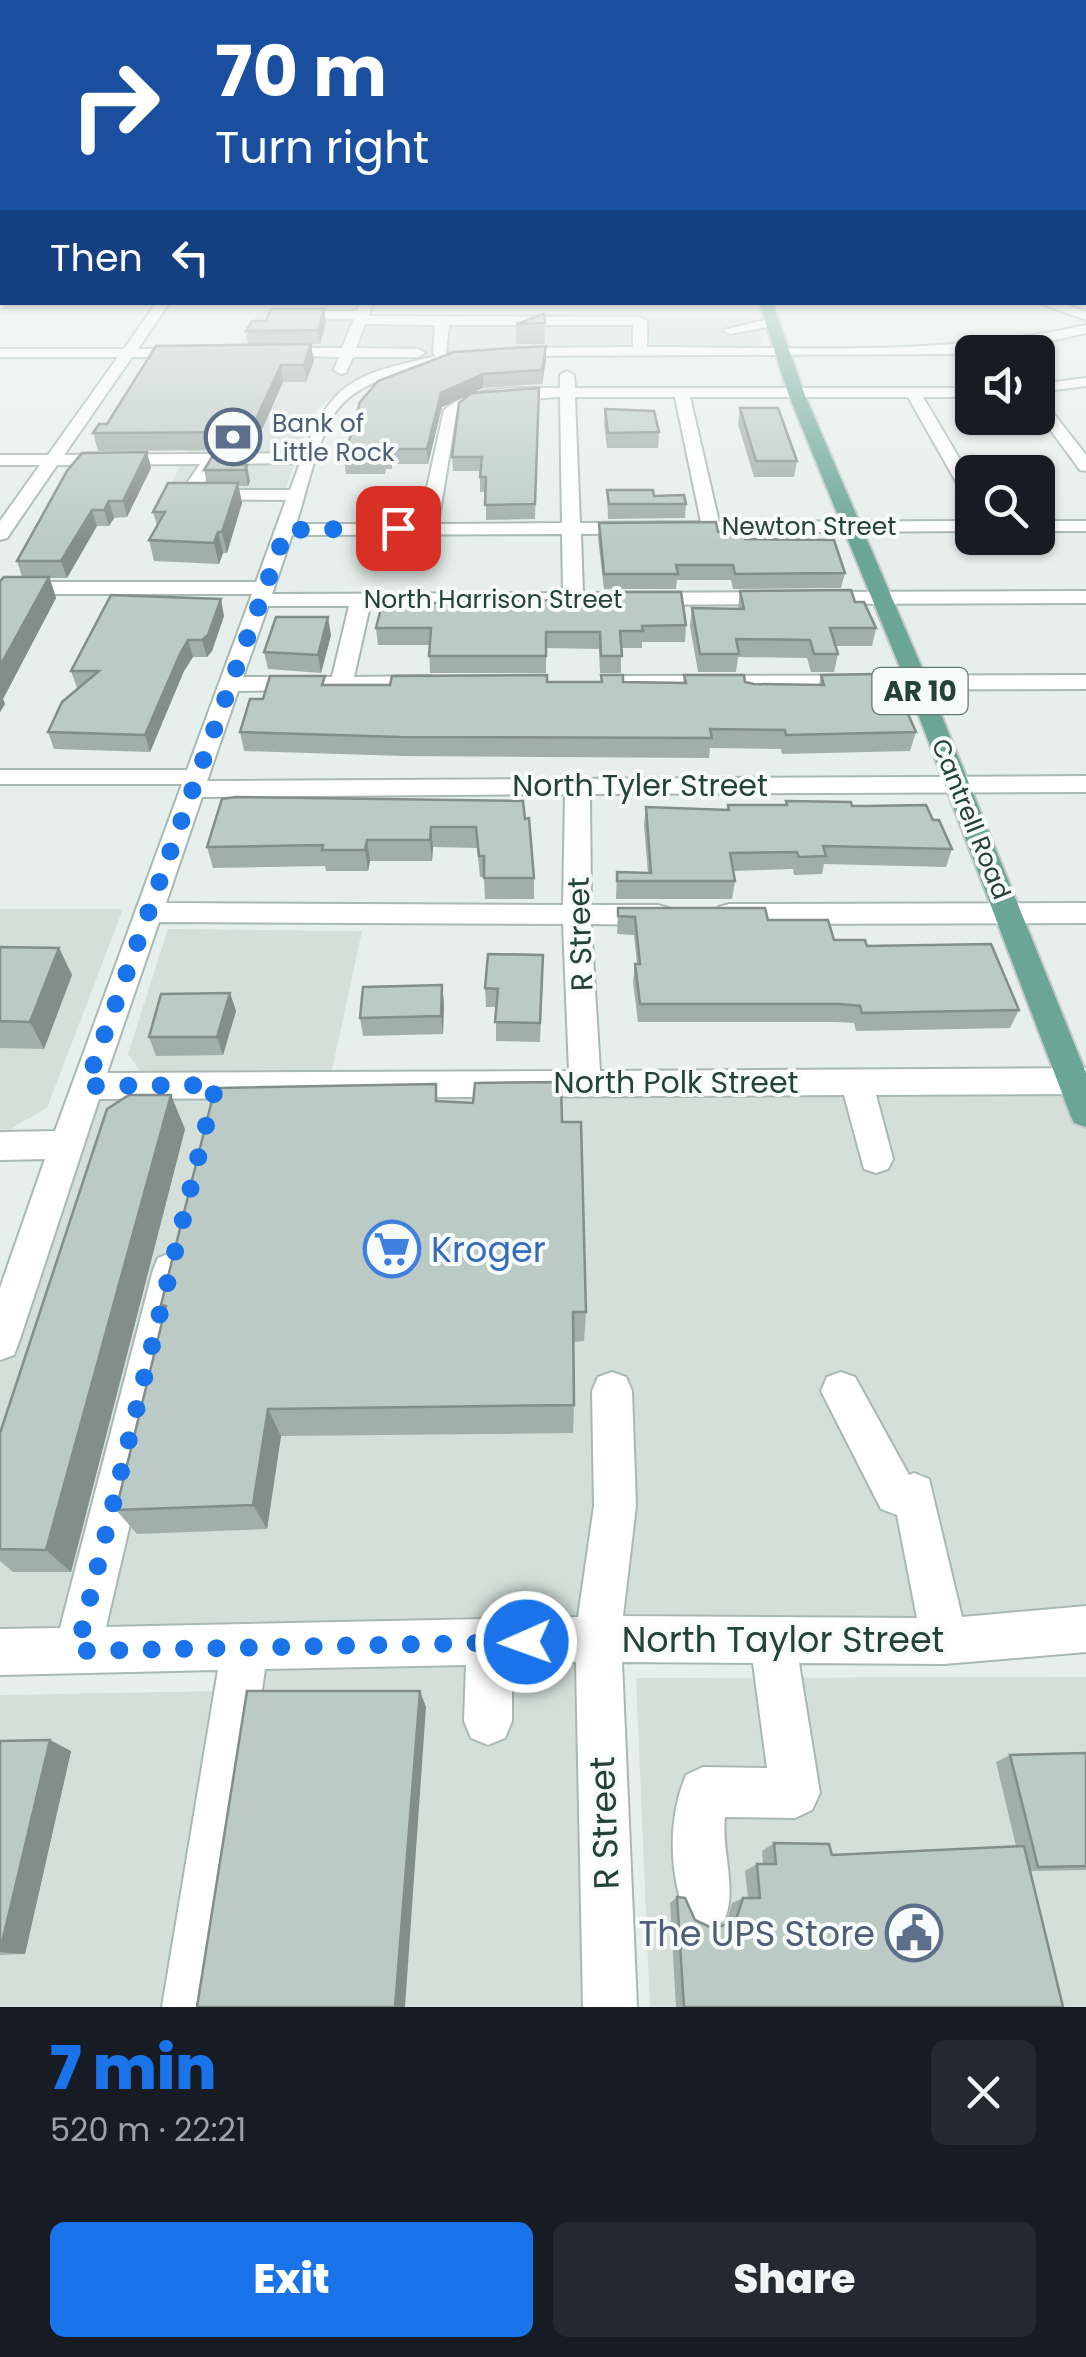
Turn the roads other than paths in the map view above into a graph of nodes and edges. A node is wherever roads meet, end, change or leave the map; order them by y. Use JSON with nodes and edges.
{"nodes":[{"id":1,"x":127,"y":357,"type":"edge"},
{"id":2,"x":345,"y":357,"type":"edge"},
{"id":3,"x":459,"y":357,"type":"edge"},
{"id":4,"x":566,"y":357,"type":"edge"},
{"id":5,"x":786,"y":357,"type":"edge"},
{"id":6,"x":1086,"y":382,"type":"edge"},
{"id":7,"x":1055,"y":386,"type":"edge"},
{"id":8,"x":567,"y":392,"type":"junction"},
{"id":9,"x":682,"y":392,"type":"junction"},
{"id":10,"x":796,"y":392,"type":"junction"},
{"id":11,"x":955,"y":392,"type":"edge"},
{"id":12,"x":912,"y":393,"type":"junction"},
{"id":13,"x":332,"y":405,"type":"junction"},
{"id":14,"x":1055,"y":425,"type":"edge"},
{"id":15,"x":1086,"y":431,"type":"edge"},
{"id":16,"x":1062,"y":434,"type":"junction"},
{"id":17,"x":212,"y":459,"type":"junction"},
{"id":18,"x":0,"y":460,"type":"edge"},
{"id":19,"x":54,"y":460,"type":"junction"},
{"id":20,"x":955,"y":465,"type":"edge"},
{"id":21,"x":1086,"y":466,"type":"edge"},
{"id":22,"x":304,"y":477,"type":"junction"},
{"id":23,"x":852,"y":525,"type":"junction"},
{"id":24,"x":955,"y":526,"type":"edge"},
{"id":25,"x":1055,"y":526,"type":"edge"},
{"id":26,"x":1086,"y":526,"type":"edge"},
{"id":27,"x":428,"y":527,"type":"junction"},
{"id":28,"x":711,"y":527,"type":"junction"},
{"id":29,"x":571,"y":528,"type":"junction"},
{"id":30,"x":286,"y":530,"type":"junction"},
{"id":31,"x":0,"y":534,"type":"edge"},
{"id":32,"x":0,"y":588,"type":"edge"},
{"id":33,"x":263,"y":594,"type":"junction"},
{"id":34,"x":1086,"y":597,"type":"edge"},
{"id":35,"x":573,"y":598,"type":"junction"},
{"id":36,"x":880,"y":598,"type":"junction"},
{"id":37,"x":361,"y":600,"type":"junction"},
{"id":38,"x":342,"y":682,"type":"junction"},
{"id":39,"x":916,"y":682,"type":"junction"},
{"id":40,"x":1086,"y":682,"type":"edge"},
{"id":41,"x":451,"y":683,"type":"edge"},
{"id":42,"x":602,"y":683,"type":"edge"},
{"id":43,"x":232,"y":684,"type":"junction"},
{"id":44,"x":0,"y":778,"type":"edge"},
{"id":45,"x":196,"y":783,"type":"junction"},
{"id":46,"x":956,"y":784,"type":"junction"},
{"id":47,"x":1086,"y":784,"type":"edge"},
{"id":48,"x":578,"y":785,"type":"junction"},
{"id":49,"x":151,"y":912,"type":"junction"},
{"id":50,"x":1008,"y":912,"type":"junction"},
{"id":51,"x":1086,"y":913,"type":"edge"},
{"id":52,"x":577,"y":915,"type":"junction"},
{"id":53,"x":1079,"y":1081,"type":"edge"},
{"id":54,"x":584,"y":1082,"type":"junction"},
{"id":55,"x":857,"y":1082,"type":"junction"},
{"id":56,"x":86,"y":1086,"type":"junction"},
{"id":57,"x":1086,"y":1114,"type":"edge"},
{"id":58,"x":0,"y":1146,"type":"edge"},
{"id":59,"x":66,"y":1146,"type":"junction"},
{"id":60,"x":876,"y":1159,"type":"dead end"},
{"id":61,"x":182,"y":1226,"type":"edge"},
{"id":62,"x":0,"y":1342,"type":"edge"},
{"id":63,"x":612,"y":1391,"type":"dead end"},
{"id":64,"x":841,"y":1391,"type":"dead end"},
{"id":65,"x":1083,"y":1638,"type":"edge"},
{"id":66,"x":598,"y":1639,"type":"junction"},
{"id":67,"x":773,"y":1640,"type":"junction"},
{"id":68,"x":944,"y":1641,"type":"junction"},
{"id":69,"x":489,"y":1644,"type":"junction"},
{"id":70,"x":245,"y":1648,"type":"junction"},
{"id":71,"x":77,"y":1651,"type":"junction"},
{"id":72,"x":0,"y":1652,"type":"edge"},
{"id":73,"x":488,"y":1721,"type":"dead end"},
{"id":74,"x":706,"y":1903,"type":"dead end"},
{"id":75,"x":190,"y":2007,"type":"edge"},
{"id":76,"x":610,"y":2007,"type":"edge"}],
"edges":[{"from":1,"to":19,"type":"street"},
{"from":2,"to":13,"type":"street"},
{"from":3,"to":13,"type":"street"},
{"from":4,"to":8,"type":"street"},
{"from":5,"to":10,"type":"main road","name":"Cantrell Road","number":"AR 10"},
{"from":6,"to":7,"type":"street"},
{"from":8,"to":9,"type":"street"},
{"from":8,"to":27,"type":"street"},
{"from":8,"to":29,"type":"street"},
{"from":9,"to":10,"type":"street"},
{"from":9,"to":28,"type":"street"},
{"from":10,"to":12,"type":"street"},
{"from":10,"to":23,"type":"main road","name":"Cantrell Road","number":"AR 10"},
{"from":11,"to":12,"type":"street"},
{"from":12,"to":20,"type":"street"},
{"from":13,"to":22,"type":"street"},
{"from":14,"to":16,"type":"street"},
{"from":15,"to":16,"type":"street"},
{"from":16,"to":21,"type":"street"},
{"from":17,"to":19,"type":"street"},
{"from":17,"to":22,"type":"street"},
{"from":17,"to":22,"type":"street"},
{"from":18,"to":19,"type":"street"},
{"from":19,"to":31,"type":"street"},
{"from":22,"to":30,"type":"street"},
{"from":23,"to":24,"type":"street","name":"Newton Street"},
{"from":23,"to":28,"type":"street","name":"Newton Street"},
{"from":23,"to":36,"type":"main road","name":"Cantrell Road","number":"AR 10"},
{"from":25,"to":26,"type":"street"},
{"from":27,"to":29,"type":"street","name":"Newton Street"},
{"from":27,"to":30,"type":"street","name":"Newton Street"},
{"from":28,"to":29,"type":"street","name":"Newton Street"},
{"from":29,"to":35,"type":"street"},
{"from":30,"to":33,"type":"street"},
{"from":32,"to":33,"type":"street","name":"North Harrison Street"},
{"from":33,"to":37,"type":"street","name":"North Harrison Street"},
{"from":33,"to":43,"type":"street"},
{"from":34,"to":36,"type":"street","name":"North Harrison Street"},
{"from":35,"to":36,"type":"street","name":"North Harrison Street"},
{"from":35,"to":37,"type":"street","name":"North Harrison Street"},
{"from":36,"to":39,"type":"main road","name":"Cantrell Road","number":"AR 10"},
{"from":37,"to":38,"type":"street"},
{"from":38,"to":41,"type":"street"},
{"from":38,"to":43,"type":"street"},
{"from":39,"to":40,"type":"street"},
{"from":39,"to":42,"type":"street"},
{"from":39,"to":46,"type":"main road","name":"Cantrell Road","number":"AR 10"},
{"from":43,"to":45,"type":"street"},
{"from":44,"to":45,"type":"street","name":"North Tyler Street"},
{"from":45,"to":48,"type":"street","name":"North Tyler Street"},
{"from":45,"to":49,"type":"street"},
{"from":46,"to":47,"type":"street","name":"North Tyler Street"},
{"from":46,"to":48,"type":"street","name":"North Tyler Street"},
{"from":46,"to":50,"type":"main road","name":"Cantrell Road","number":"AR 10"},
{"from":48,"to":52,"type":"street","name":"R Street"},
{"from":49,"to":52,"type":"street"},
{"from":49,"to":56,"type":"street"},
{"from":50,"to":51,"type":"street"},
{"from":50,"to":52,"type":"street"},
{"from":50,"to":53,"type":"main road","name":"Cantrell Road","number":"AR 10"},
{"from":52,"to":54,"type":"street","name":"R Street"},
{"from":53,"to":55,"type":"street","name":"North Polk Street"},
{"from":53,"to":57,"type":"main road","name":"Cantrell Road","number":"AR 10"},
{"from":54,"to":55,"type":"street","name":"North Polk Street"},
{"from":54,"to":56,"type":"street","name":"North Polk Street"},
{"from":55,"to":60,"type":"street"},
{"from":56,"to":59,"type":"street"},
{"from":58,"to":59,"type":"street"},
{"from":59,"to":62,"type":"street"},
{"from":61,"to":71,"type":"street"},
{"from":63,"to":66,"type":"street","name":"R Street"},
{"from":64,"to":68,"type":"street"},
{"from":65,"to":68,"type":"street","name":"North Taylor Street"},
{"from":66,"to":67,"type":"street","name":"North Taylor Street"},
{"from":66,"to":69,"type":"street","name":"North Taylor Street"},
{"from":66,"to":76,"type":"street","name":"R Street"},
{"from":67,"to":68,"type":"street","name":"North Taylor Street"},
{"from":67,"to":74,"type":"street"},
{"from":69,"to":70,"type":"street","name":"North Taylor Street"},
{"from":69,"to":73,"type":"street"},
{"from":70,"to":71,"type":"street","name":"North Taylor Street"},
{"from":70,"to":75,"type":"street"},
{"from":71,"to":72,"type":"street","name":"North Taylor Street"}]}
